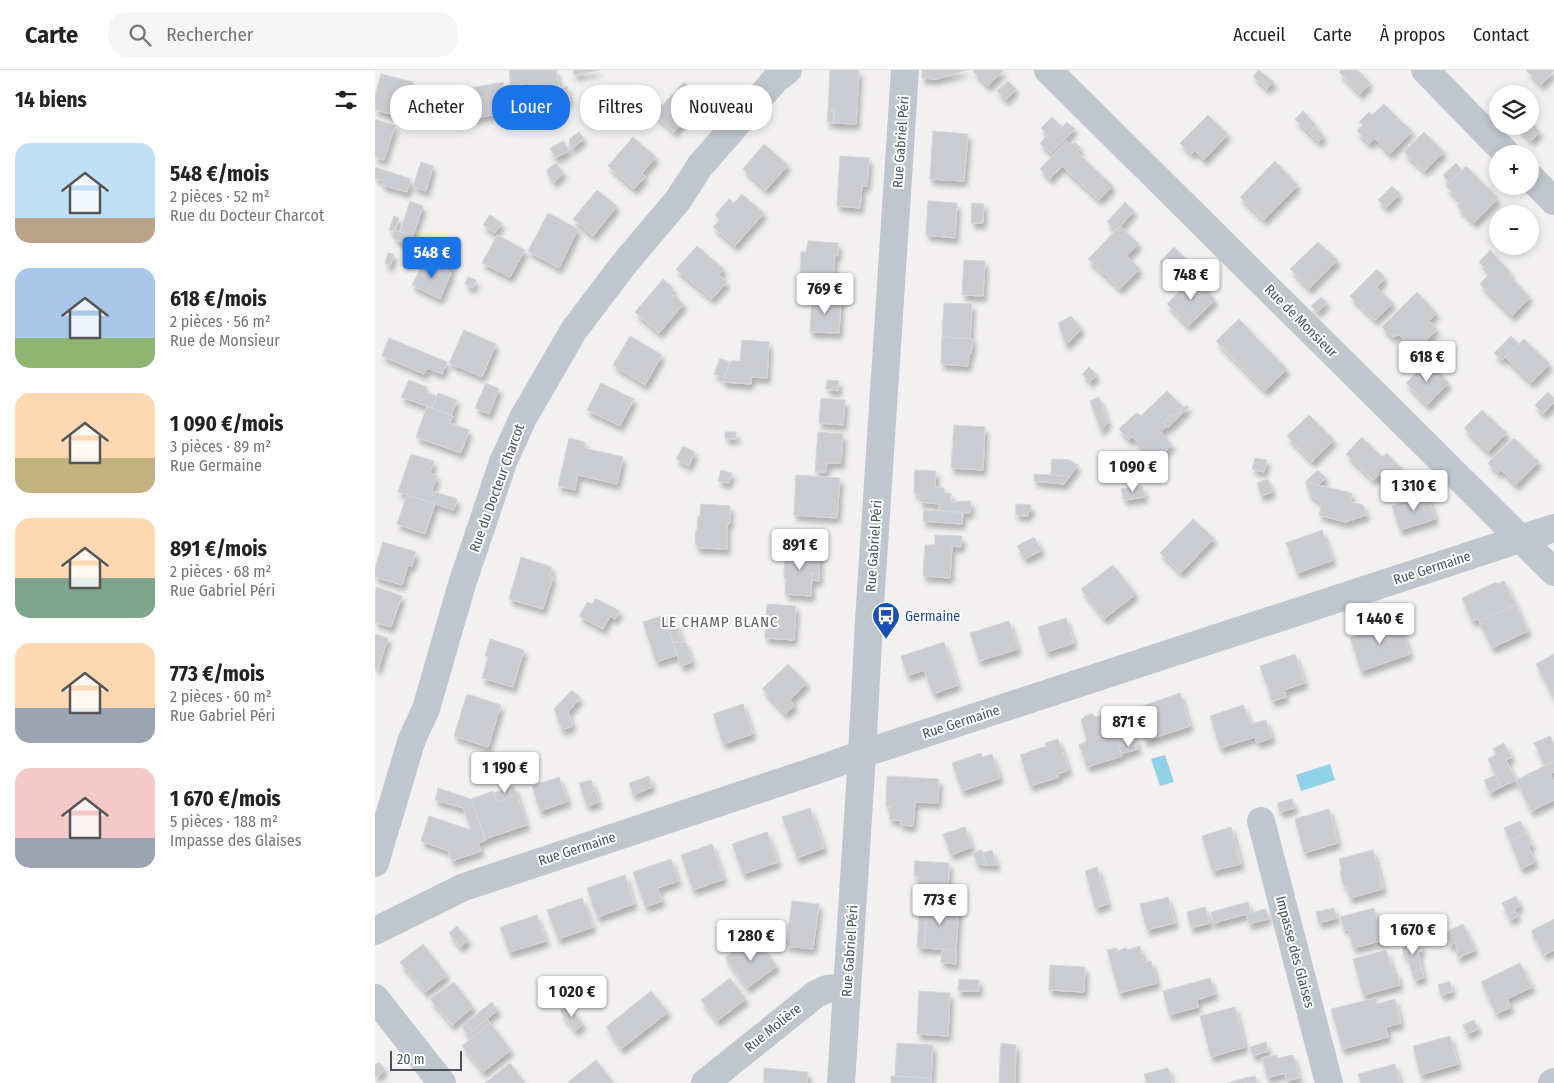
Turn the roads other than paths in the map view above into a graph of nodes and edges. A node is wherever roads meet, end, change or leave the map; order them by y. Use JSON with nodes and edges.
{"nodes":[{"id":1,"x":788,"y":70,"type":"edge"},
{"id":2,"x":905,"y":70,"type":"edge"},
{"id":3,"x":1048,"y":70,"type":"edge"},
{"id":4,"x":1425,"y":70,"type":"edge"},
{"id":5,"x":1498,"y":145,"type":"edge"},
{"id":6,"x":1539,"y":186,"type":"edge"},
{"id":7,"x":1554,"y":201,"type":"edge"},
{"id":8,"x":1554,"y":528,"type":"edge"},
{"id":9,"x":1521,"y":539,"type":"junction"},
{"id":10,"x":1554,"y":572,"type":"edge"},
{"id":11,"x":862,"y":755,"type":"junction"},
{"id":12,"x":1261,"y":821,"type":"dead end"},
{"id":13,"x":375,"y":863,"type":"edge"},
{"id":14,"x":375,"y":931,"type":"edge"},
{"id":15,"x":847,"y":988,"type":"junction"},
{"id":16,"x":375,"y":998,"type":"edge"},
{"id":17,"x":443,"y":1083,"type":"edge"},
{"id":18,"x":705,"y":1083,"type":"edge"},
{"id":19,"x":841,"y":1083,"type":"edge"},
{"id":20,"x":1329,"y":1083,"type":"edge"}],
"edges":[{"from":1,"to":13,"type":"street","name":"Rue du Docteur Charcot"},
{"from":2,"to":11,"type":"street","name":"Rue Gabriel Péri"},
{"from":3,"to":9,"type":"street","name":"Rue de Monsieur"},
{"from":4,"to":5,"type":"street"},
{"from":6,"to":7,"type":"street"},
{"from":8,"to":9,"type":"street","name":"Rue Germaine"},
{"from":9,"to":10,"type":"street","name":"Rue de Monsieur"},
{"from":9,"to":11,"type":"street","name":"Rue Germaine"},
{"from":11,"to":14,"type":"street","name":"Rue Germaine"},
{"from":11,"to":15,"type":"street","name":"Rue Gabriel Péri"},
{"from":12,"to":20,"type":"street","name":"Impasse des Glaises"},
{"from":15,"to":18,"type":"street","name":"Rue Molière"},
{"from":15,"to":19,"type":"street","name":"Rue Gabriel Péri"},
{"from":16,"to":17,"type":"street"}]}
